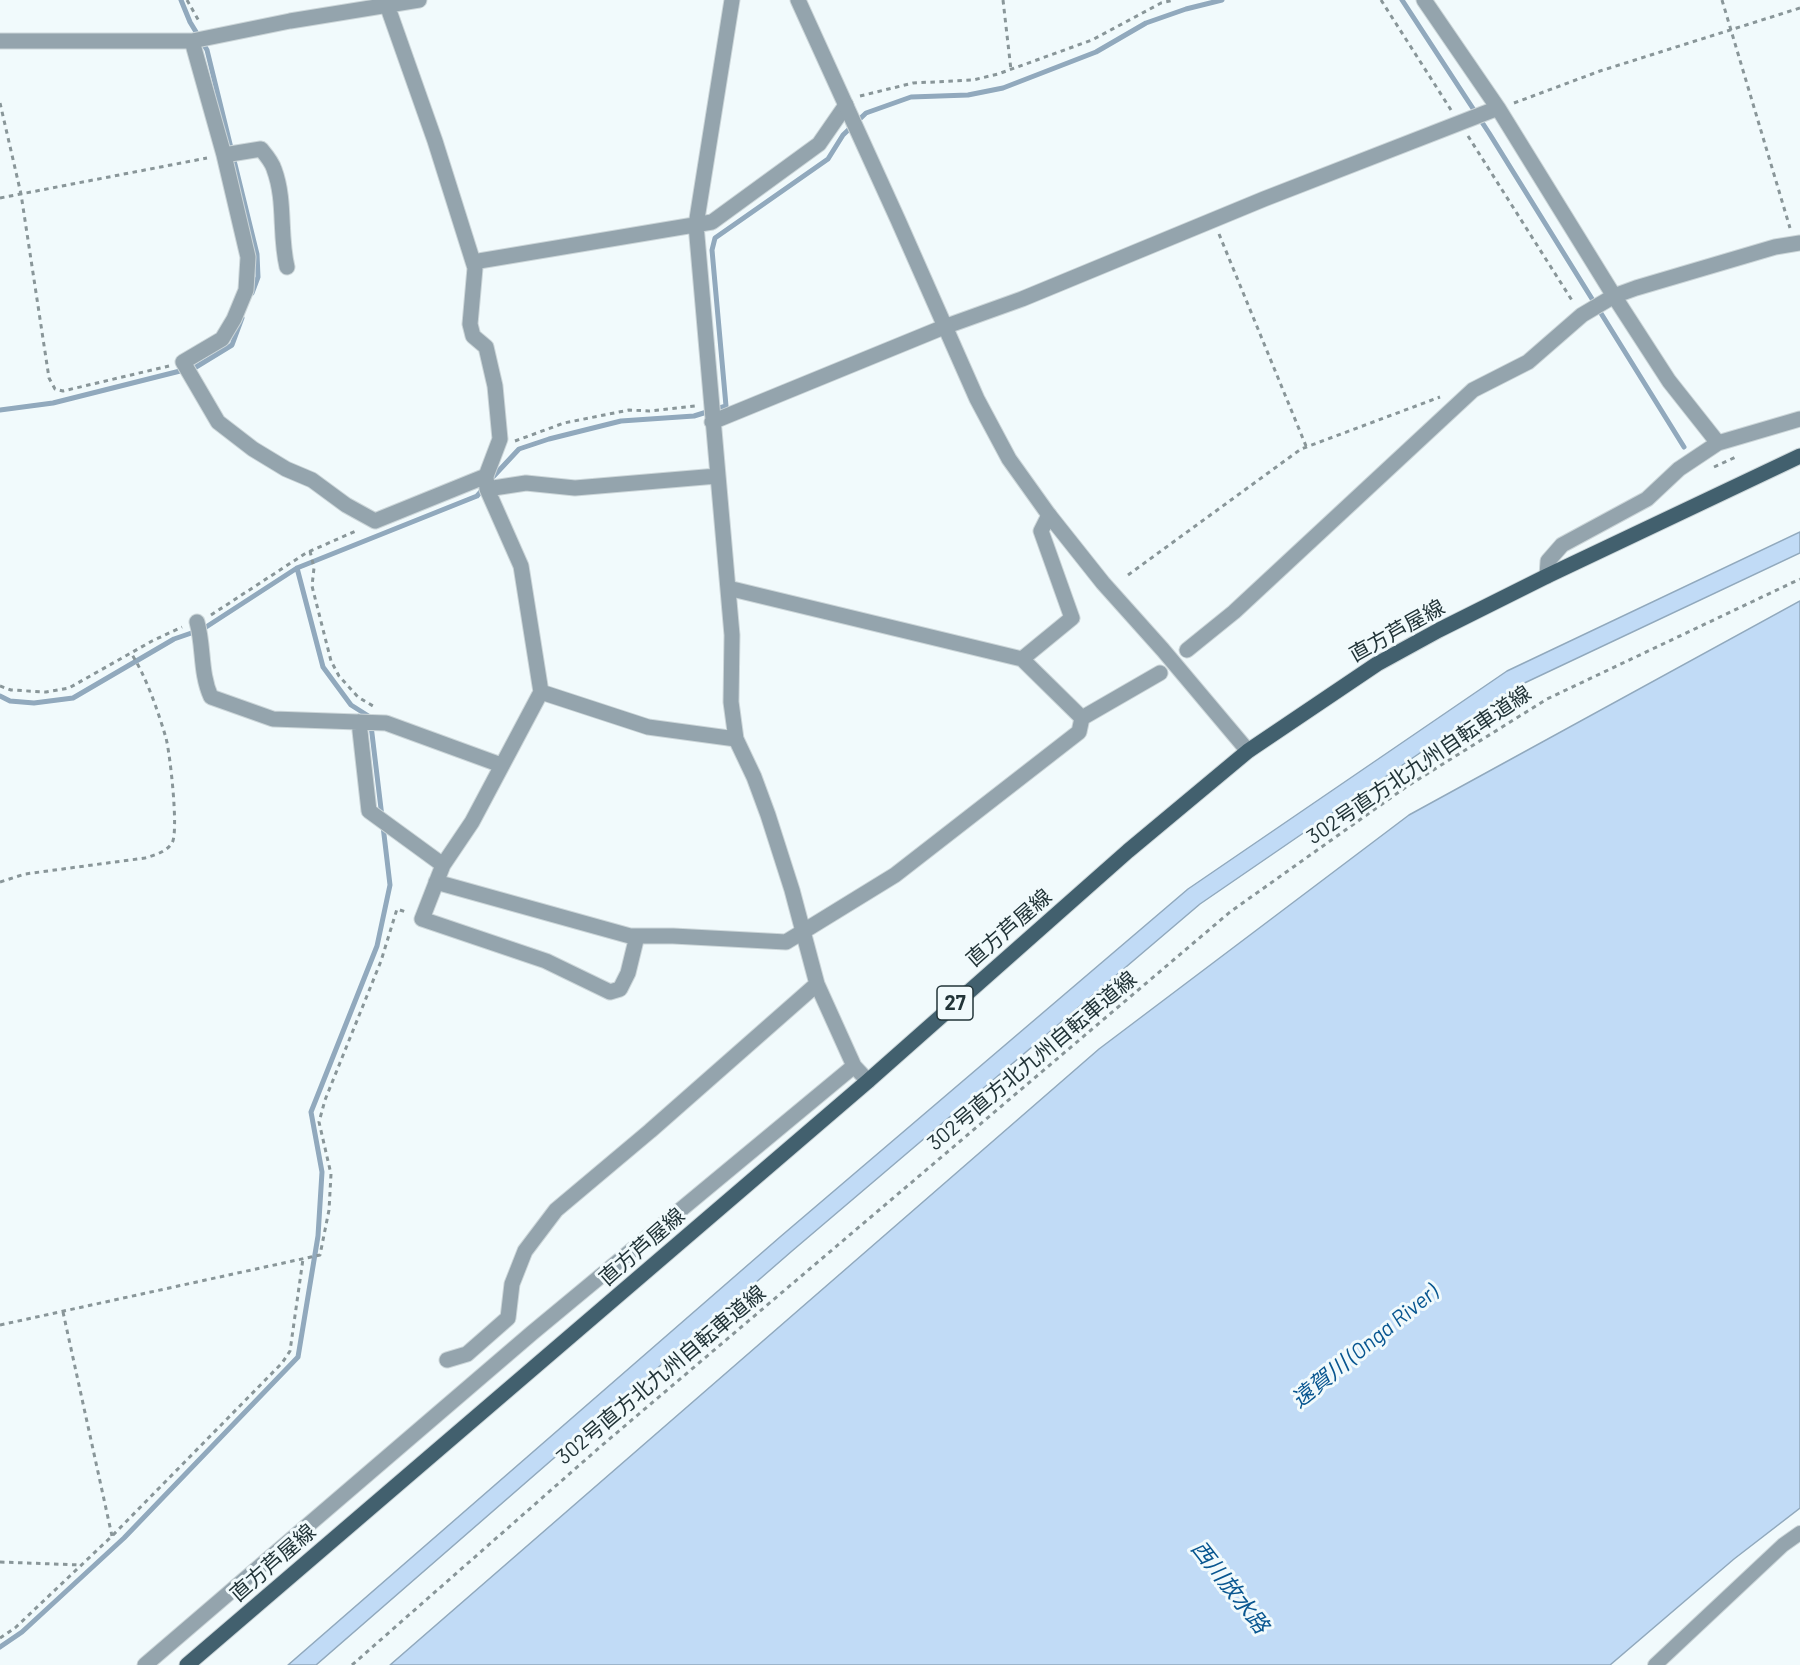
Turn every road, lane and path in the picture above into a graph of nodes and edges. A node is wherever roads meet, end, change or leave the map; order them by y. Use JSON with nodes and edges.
{"nodes":[{"id":1,"x":187,"y":0,"type":"edge"},
{"id":2,"x":419,"y":0,"type":"edge"},
{"id":3,"x":732,"y":0,"type":"edge"},
{"id":4,"x":798,"y":0,"type":"edge"},
{"id":5,"x":1003,"y":0,"type":"edge"},
{"id":6,"x":1174,"y":0,"type":"edge"},
{"id":7,"x":1381,"y":0,"type":"edge"},
{"id":8,"x":1424,"y":0,"type":"edge"},
{"id":9,"x":1722,"y":0,"type":"edge"},
{"id":10,"x":387,"y":5,"type":"junction"},
{"id":11,"x":1800,"y":8,"type":"edge"},
{"id":12,"x":1732,"y":29,"type":"junction"},
{"id":13,"x":208,"y":37,"type":"junction"},
{"id":14,"x":192,"y":40,"type":"junction"},
{"id":15,"x":0,"y":41,"type":"edge"},
{"id":16,"x":1011,"y":70,"type":"junction"},
{"id":17,"x":0,"y":103,"type":"edge"},
{"id":18,"x":846,"y":105,"type":"junction"},
{"id":19,"x":1498,"y":108,"type":"junction"},
{"id":20,"x":1460,"y":123,"type":"junction"},
{"id":21,"x":224,"y":155,"type":"junction"},
{"id":22,"x":21,"y":194,"type":"junction"},
{"id":23,"x":0,"y":198,"type":"edge"},
{"id":24,"x":1213,"y":220,"type":"junction"},
{"id":25,"x":696,"y":225,"type":"junction"},
{"id":26,"x":1798,"y":244,"type":"edge"},
{"id":27,"x":473,"y":262,"type":"junction"},
{"id":28,"x":288,"y":267,"type":"dead end"},
{"id":29,"x":1614,"y":296,"type":"junction"},
{"id":30,"x":1582,"y":315,"type":"junction"},
{"id":31,"x":944,"y":327,"type":"junction"},
{"id":32,"x":183,"y":362,"type":"junction"},
{"id":33,"x":1444,"y":395,"type":"dead end"},
{"id":34,"x":712,"y":402,"type":"junction"},
{"id":35,"x":1800,"y":419,"type":"edge"},
{"id":36,"x":712,"y":422,"type":"junction"},
{"id":37,"x":1718,"y":443,"type":"junction"},
{"id":38,"x":1306,"y":446,"type":"junction"},
{"id":39,"x":497,"y":450,"type":"junction"},
{"id":40,"x":1746,"y":452,"type":"dead end"},
{"id":41,"x":1800,"y":456,"type":"edge"},
{"id":42,"x":1707,"y":471,"type":"dead end"},
{"id":43,"x":717,"y":476,"type":"junction"},
{"id":44,"x":487,"y":483,"type":"junction"},
{"id":45,"x":1049,"y":515,"type":"junction"},
{"id":46,"x":310,"y":551,"type":"dead end"},
{"id":47,"x":1128,"y":575,"type":"dead end"},
{"id":48,"x":1547,"y":576,"type":"junction"},
{"id":49,"x":1800,"y":579,"type":"edge"},
{"id":50,"x":728,"y":588,"type":"junction"},
{"id":51,"x":197,"y":622,"type":"dead end"},
{"id":52,"x":1187,"y":650,"type":"dead end"},
{"id":53,"x":131,"y":653,"type":"dead end"},
{"id":54,"x":1022,"y":659,"type":"junction"},
{"id":55,"x":1160,"y":673,"type":"dead end"},
{"id":56,"x":541,"y":693,"type":"junction"},
{"id":57,"x":1082,"y":718,"type":"junction"},
{"id":58,"x":359,"y":722,"type":"junction"},
{"id":59,"x":379,"y":723,"type":"junction"},
{"id":60,"x":736,"y":739,"type":"junction"},
{"id":61,"x":1248,"y":751,"type":"junction"},
{"id":62,"x":501,"y":765,"type":"junction"},
{"id":63,"x":443,"y":865,"type":"junction"},
{"id":64,"x":0,"y":882,"type":"edge"},
{"id":65,"x":436,"y":882,"type":"junction"},
{"id":66,"x":422,"y":919,"type":"junction"},
{"id":67,"x":802,"y":933,"type":"junction"},
{"id":68,"x":637,"y":936,"type":"junction"},
{"id":69,"x":817,"y":984,"type":"junction"},
{"id":70,"x":854,"y":1066,"type":"junction"},
{"id":71,"x":868,"y":1081,"type":"junction"},
{"id":72,"x":303,"y":1259,"type":"junction"},
{"id":73,"x":63,"y":1312,"type":"junction"},
{"id":74,"x":508,"y":1318,"type":"junction"},
{"id":75,"x":0,"y":1325,"type":"edge"},
{"id":76,"x":513,"y":1350,"type":"junction"},
{"id":77,"x":447,"y":1360,"type":"dead end"},
{"id":78,"x":1800,"y":1533,"type":"edge"},
{"id":79,"x":112,"y":1536,"type":"junction"},
{"id":80,"x":0,"y":1562,"type":"edge"},
{"id":81,"x":82,"y":1564,"type":"junction"},
{"id":82,"x":0,"y":1638,"type":"edge"},
{"id":83,"x":145,"y":1665,"type":"edge"},
{"id":84,"x":187,"y":1665,"type":"edge"},
{"id":85,"x":352,"y":1665,"type":"edge"},
{"id":86,"x":1655,"y":1665,"type":"edge"}],
"edges":[{"from":1,"to":13,"type":"path"},
{"from":2,"to":10,"type":"street"},
{"from":3,"to":25,"type":"street"},
{"from":4,"to":18,"type":"street"},
{"from":5,"to":16,"type":"path"},
{"from":6,"to":16,"type":"path"},
{"from":7,"to":20,"type":"path"},
{"from":8,"to":19,"type":"street"},
{"from":9,"to":12,"type":"path"},
{"from":10,"to":13,"type":"street"},
{"from":10,"to":27,"type":"street"},
{"from":11,"to":12,"type":"path"},
{"from":12,"to":19,"type":"path"},
{"from":12,"to":26,"type":"path"},
{"from":13,"to":14,"type":"street"},
{"from":14,"to":15,"type":"street"},
{"from":14,"to":21,"type":"street"},
{"from":16,"to":18,"type":"path"},
{"from":17,"to":22,"type":"path"},
{"from":18,"to":25,"type":"street"},
{"from":18,"to":31,"type":"street"},
{"from":19,"to":20,"type":"street"},
{"from":19,"to":29,"type":"street"},
{"from":20,"to":24,"type":"street"},
{"from":20,"to":30,"type":"path"},
{"from":21,"to":22,"type":"path"},
{"from":21,"to":28,"type":"street"},
{"from":21,"to":32,"type":"street"},
{"from":22,"to":23,"type":"path"},
{"from":22,"to":32,"type":"path"},
{"from":24,"to":31,"type":"street"},
{"from":24,"to":38,"type":"path"},
{"from":25,"to":27,"type":"street"},
{"from":25,"to":34,"type":"street"},
{"from":26,"to":29,"type":"street"},
{"from":27,"to":39,"type":"street"},
{"from":29,"to":30,"type":"street"},
{"from":29,"to":37,"type":"street"},
{"from":30,"to":52,"type":"street"},
{"from":31,"to":36,"type":"street"},
{"from":31,"to":45,"type":"street"},
{"from":32,"to":44,"type":"street"},
{"from":33,"to":38,"type":"path"},
{"from":34,"to":36,"type":"street"},
{"from":34,"to":39,"type":"path"},
{"from":35,"to":37,"type":"street"},
{"from":36,"to":43,"type":"street"},
{"from":37,"to":48,"type":"street"},
{"from":38,"to":47,"type":"path"},
{"from":39,"to":44,"type":"street"},
{"from":40,"to":42,"type":"path"},
{"from":41,"to":48,"type":"main road","name":"直方芦屋線","number":"27"},
{"from":43,"to":44,"type":"street"},
{"from":43,"to":50,"type":"street"},
{"from":44,"to":56,"type":"street"},
{"from":45,"to":54,"type":"street"},
{"from":45,"to":61,"type":"street"},
{"from":46,"to":59,"type":"path"},
{"from":48,"to":61,"type":"main road","name":"直方芦屋線","number":"27"},
{"from":49,"to":85,"type":"path","name":"302号直方北九州自転車道線"},
{"from":50,"to":54,"type":"street"},
{"from":50,"to":60,"type":"street"},
{"from":51,"to":58,"type":"street"},
{"from":53,"to":64,"type":"path"},
{"from":54,"to":57,"type":"street"},
{"from":55,"to":57,"type":"street"},
{"from":56,"to":60,"type":"street"},
{"from":56,"to":62,"type":"street"},
{"from":57,"to":67,"type":"street"},
{"from":58,"to":59,"type":"street"},
{"from":58,"to":63,"type":"street"},
{"from":59,"to":62,"type":"street"},
{"from":60,"to":67,"type":"street"},
{"from":61,"to":71,"type":"main road","name":"直方芦屋線","number":"27"},
{"from":62,"to":63,"type":"street"},
{"from":63,"to":65,"type":"street"},
{"from":65,"to":66,"type":"street"},
{"from":65,"to":68,"type":"street"},
{"from":66,"to":68,"type":"street"},
{"from":66,"to":72,"type":"path"},
{"from":67,"to":68,"type":"street"},
{"from":67,"to":69,"type":"street"},
{"from":69,"to":70,"type":"street"},
{"from":69,"to":74,"type":"street"},
{"from":70,"to":71,"type":"street"},
{"from":70,"to":76,"type":"street"},
{"from":71,"to":84,"type":"main road","name":"直方芦屋線","number":"27"},
{"from":72,"to":73,"type":"path"},
{"from":72,"to":79,"type":"path"},
{"from":73,"to":75,"type":"path"},
{"from":73,"to":79,"type":"path"},
{"from":74,"to":76,"type":"street"},
{"from":74,"to":77,"type":"street"},
{"from":76,"to":83,"type":"street"},
{"from":78,"to":86,"type":"street"},
{"from":79,"to":81,"type":"path"},
{"from":80,"to":81,"type":"path"},
{"from":81,"to":82,"type":"path"}]}
